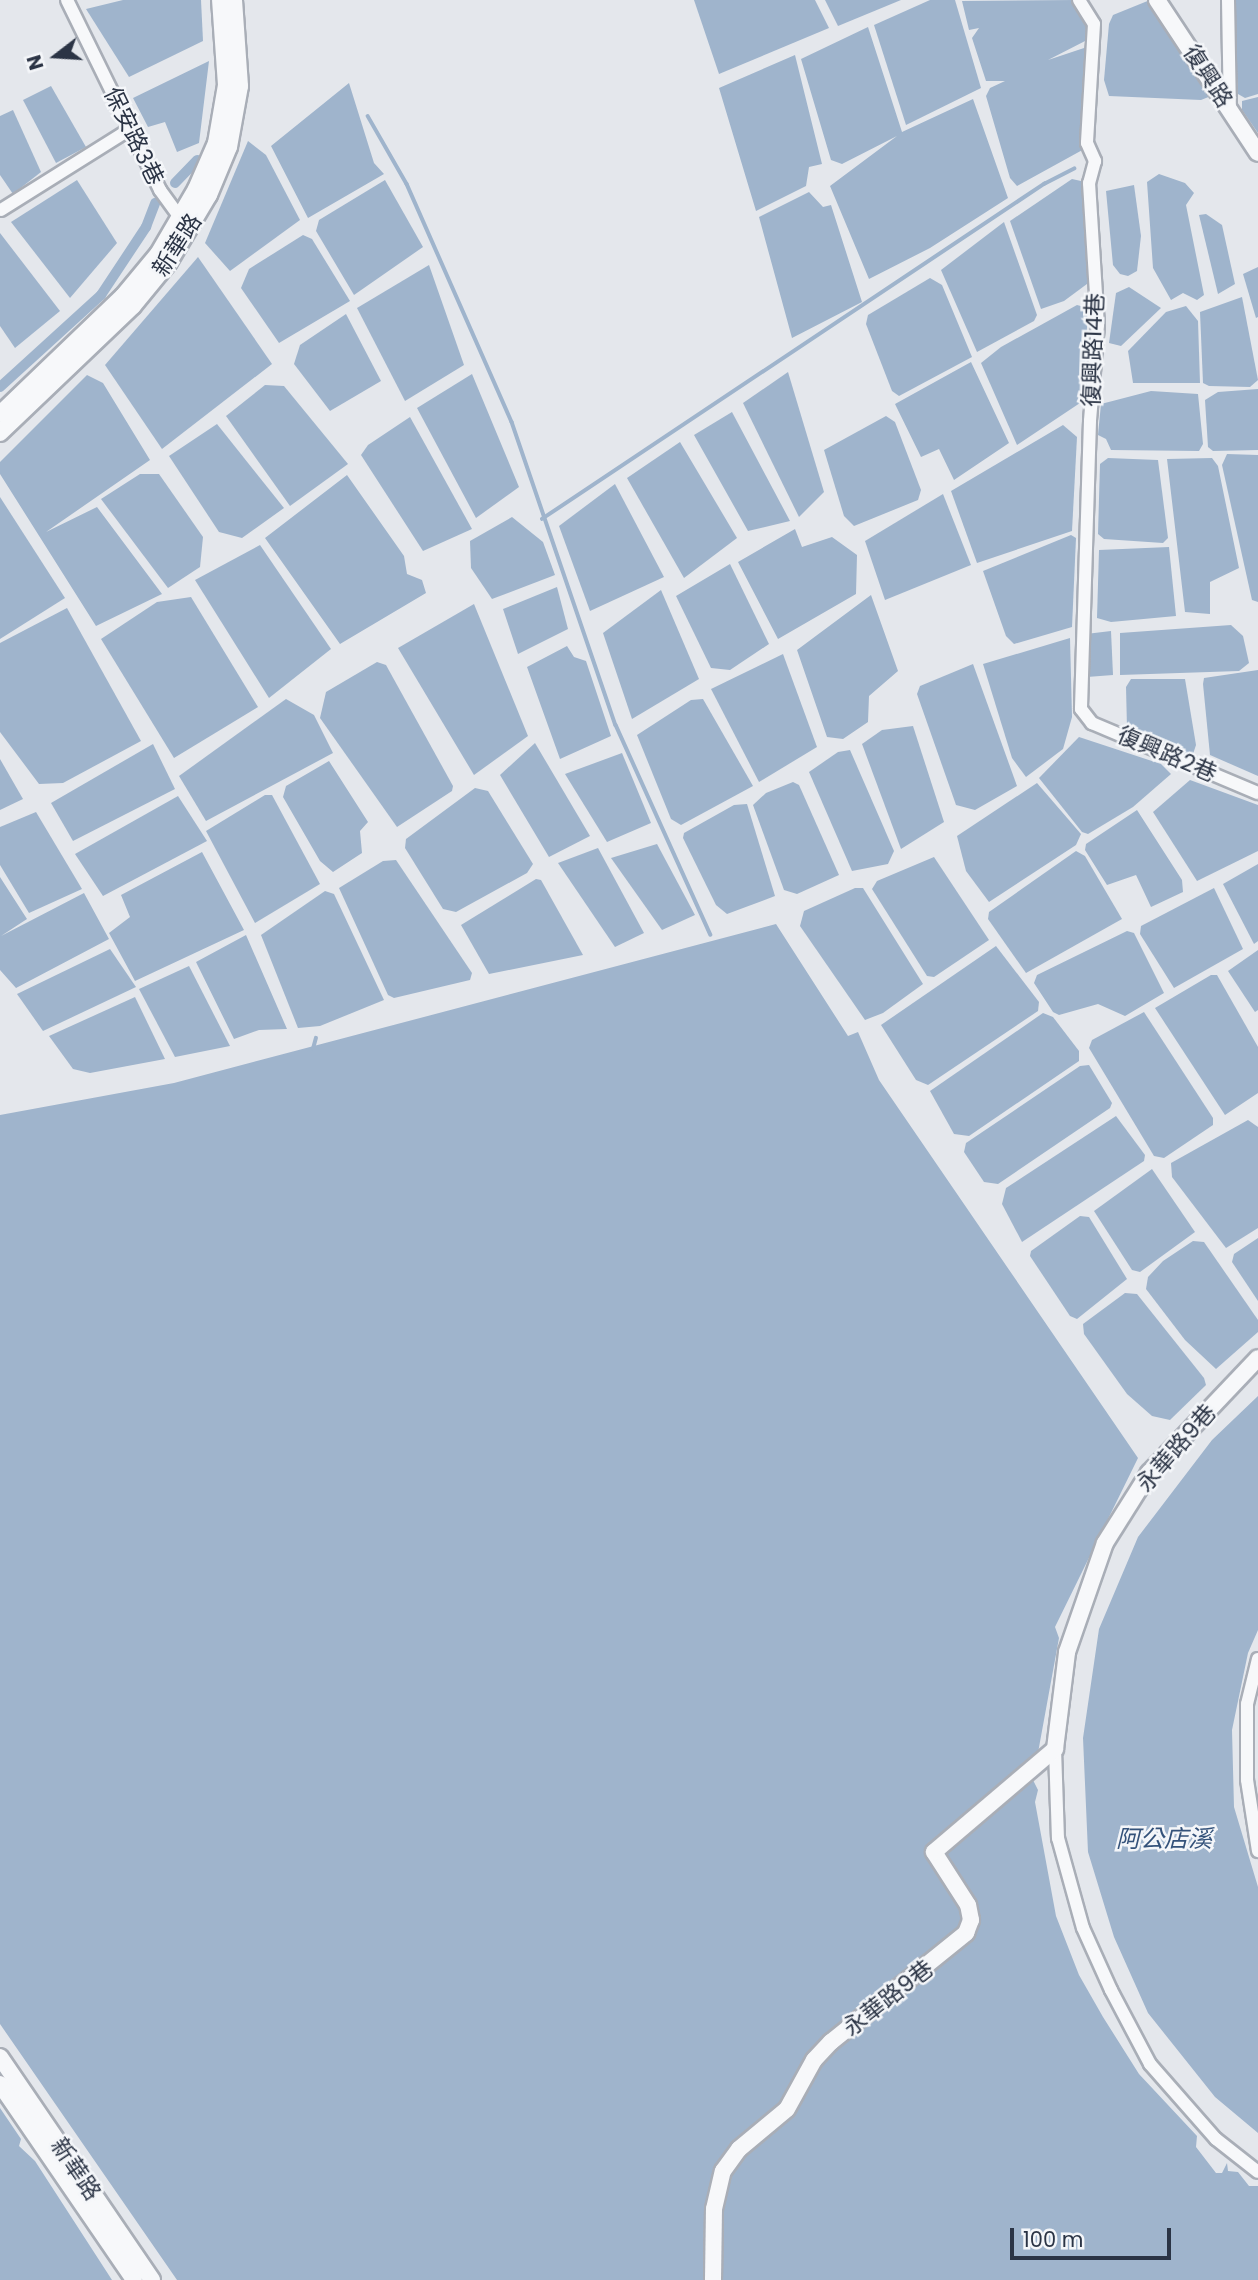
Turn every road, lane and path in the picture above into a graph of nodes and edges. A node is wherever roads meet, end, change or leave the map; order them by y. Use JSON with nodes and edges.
{"nodes":[{"id":1,"x":66,"y":0,"type":"edge"},
{"id":2,"x":220,"y":0,"type":"edge"},
{"id":3,"x":234,"y":0,"type":"edge"},
{"id":4,"x":1079,"y":0,"type":"edge"},
{"id":5,"x":1157,"y":0,"type":"edge"},
{"id":6,"x":1228,"y":0,"type":"edge"},
{"id":7,"x":1230,"y":110,"type":"junction"},
{"id":8,"x":130,"y":129,"type":"junction"},
{"id":9,"x":1258,"y":153,"type":"edge"},
{"id":10,"x":1,"y":210,"type":"edge"},
{"id":11,"x":180,"y":216,"type":"junction"},
{"id":12,"x":187,"y":232,"type":"junction"},
{"id":13,"x":0,"y":414,"type":"edge"},
{"id":14,"x":0,"y":433,"type":"edge"},
{"id":15,"x":1081,"y":709,"type":"joint"},
{"id":16,"x":1258,"y":793,"type":"edge"},
{"id":17,"x":1258,"y":1357,"type":"edge"},
{"id":18,"x":1258,"y":1659,"type":"edge"},
{"id":19,"x":1055,"y":1749,"type":"junction"},
{"id":20,"x":1258,"y":1851,"type":"edge"},
{"id":21,"x":0,"y":2057,"type":"edge"},
{"id":22,"x":0,"y":2084,"type":"edge"},
{"id":23,"x":1258,"y":2172,"type":"edge"},
{"id":24,"x":134,"y":2280,"type":"edge"},
{"id":25,"x":152,"y":2280,"type":"edge"},
{"id":26,"x":713,"y":2280,"type":"edge"}],
"edges":[{"from":1,"to":8,"type":"street","name":"保安路3巷"},
{"from":2,"to":11,"type":"street","name":"新華路"},
{"from":3,"to":12,"type":"street","name":"新華路"},
{"from":4,"to":15,"type":"street","name":"復興路14巷"},
{"from":5,"to":7,"type":"street","name":"復興路"},
{"from":6,"to":7,"type":"street"},
{"from":7,"to":9,"type":"street","name":"復興路"},
{"from":8,"to":10,"type":"street"},
{"from":8,"to":11,"type":"street","name":"保安路3巷"},
{"from":11,"to":12,"type":"street","name":"保安路3巷"},
{"from":11,"to":13,"type":"street","name":"新華路"},
{"from":12,"to":14,"type":"street","name":"新華路"},
{"from":15,"to":16,"type":"street","name":"復興路2巷"},
{"from":17,"to":19,"type":"street","name":"永華路9巷"},
{"from":18,"to":20,"type":"street"},
{"from":19,"to":23,"type":"street","name":"永華路9巷"},
{"from":19,"to":26,"type":"street","name":"永華路9巷"},
{"from":21,"to":25,"type":"street","name":"新華路"},
{"from":22,"to":24,"type":"street","name":"新華路"}]}
